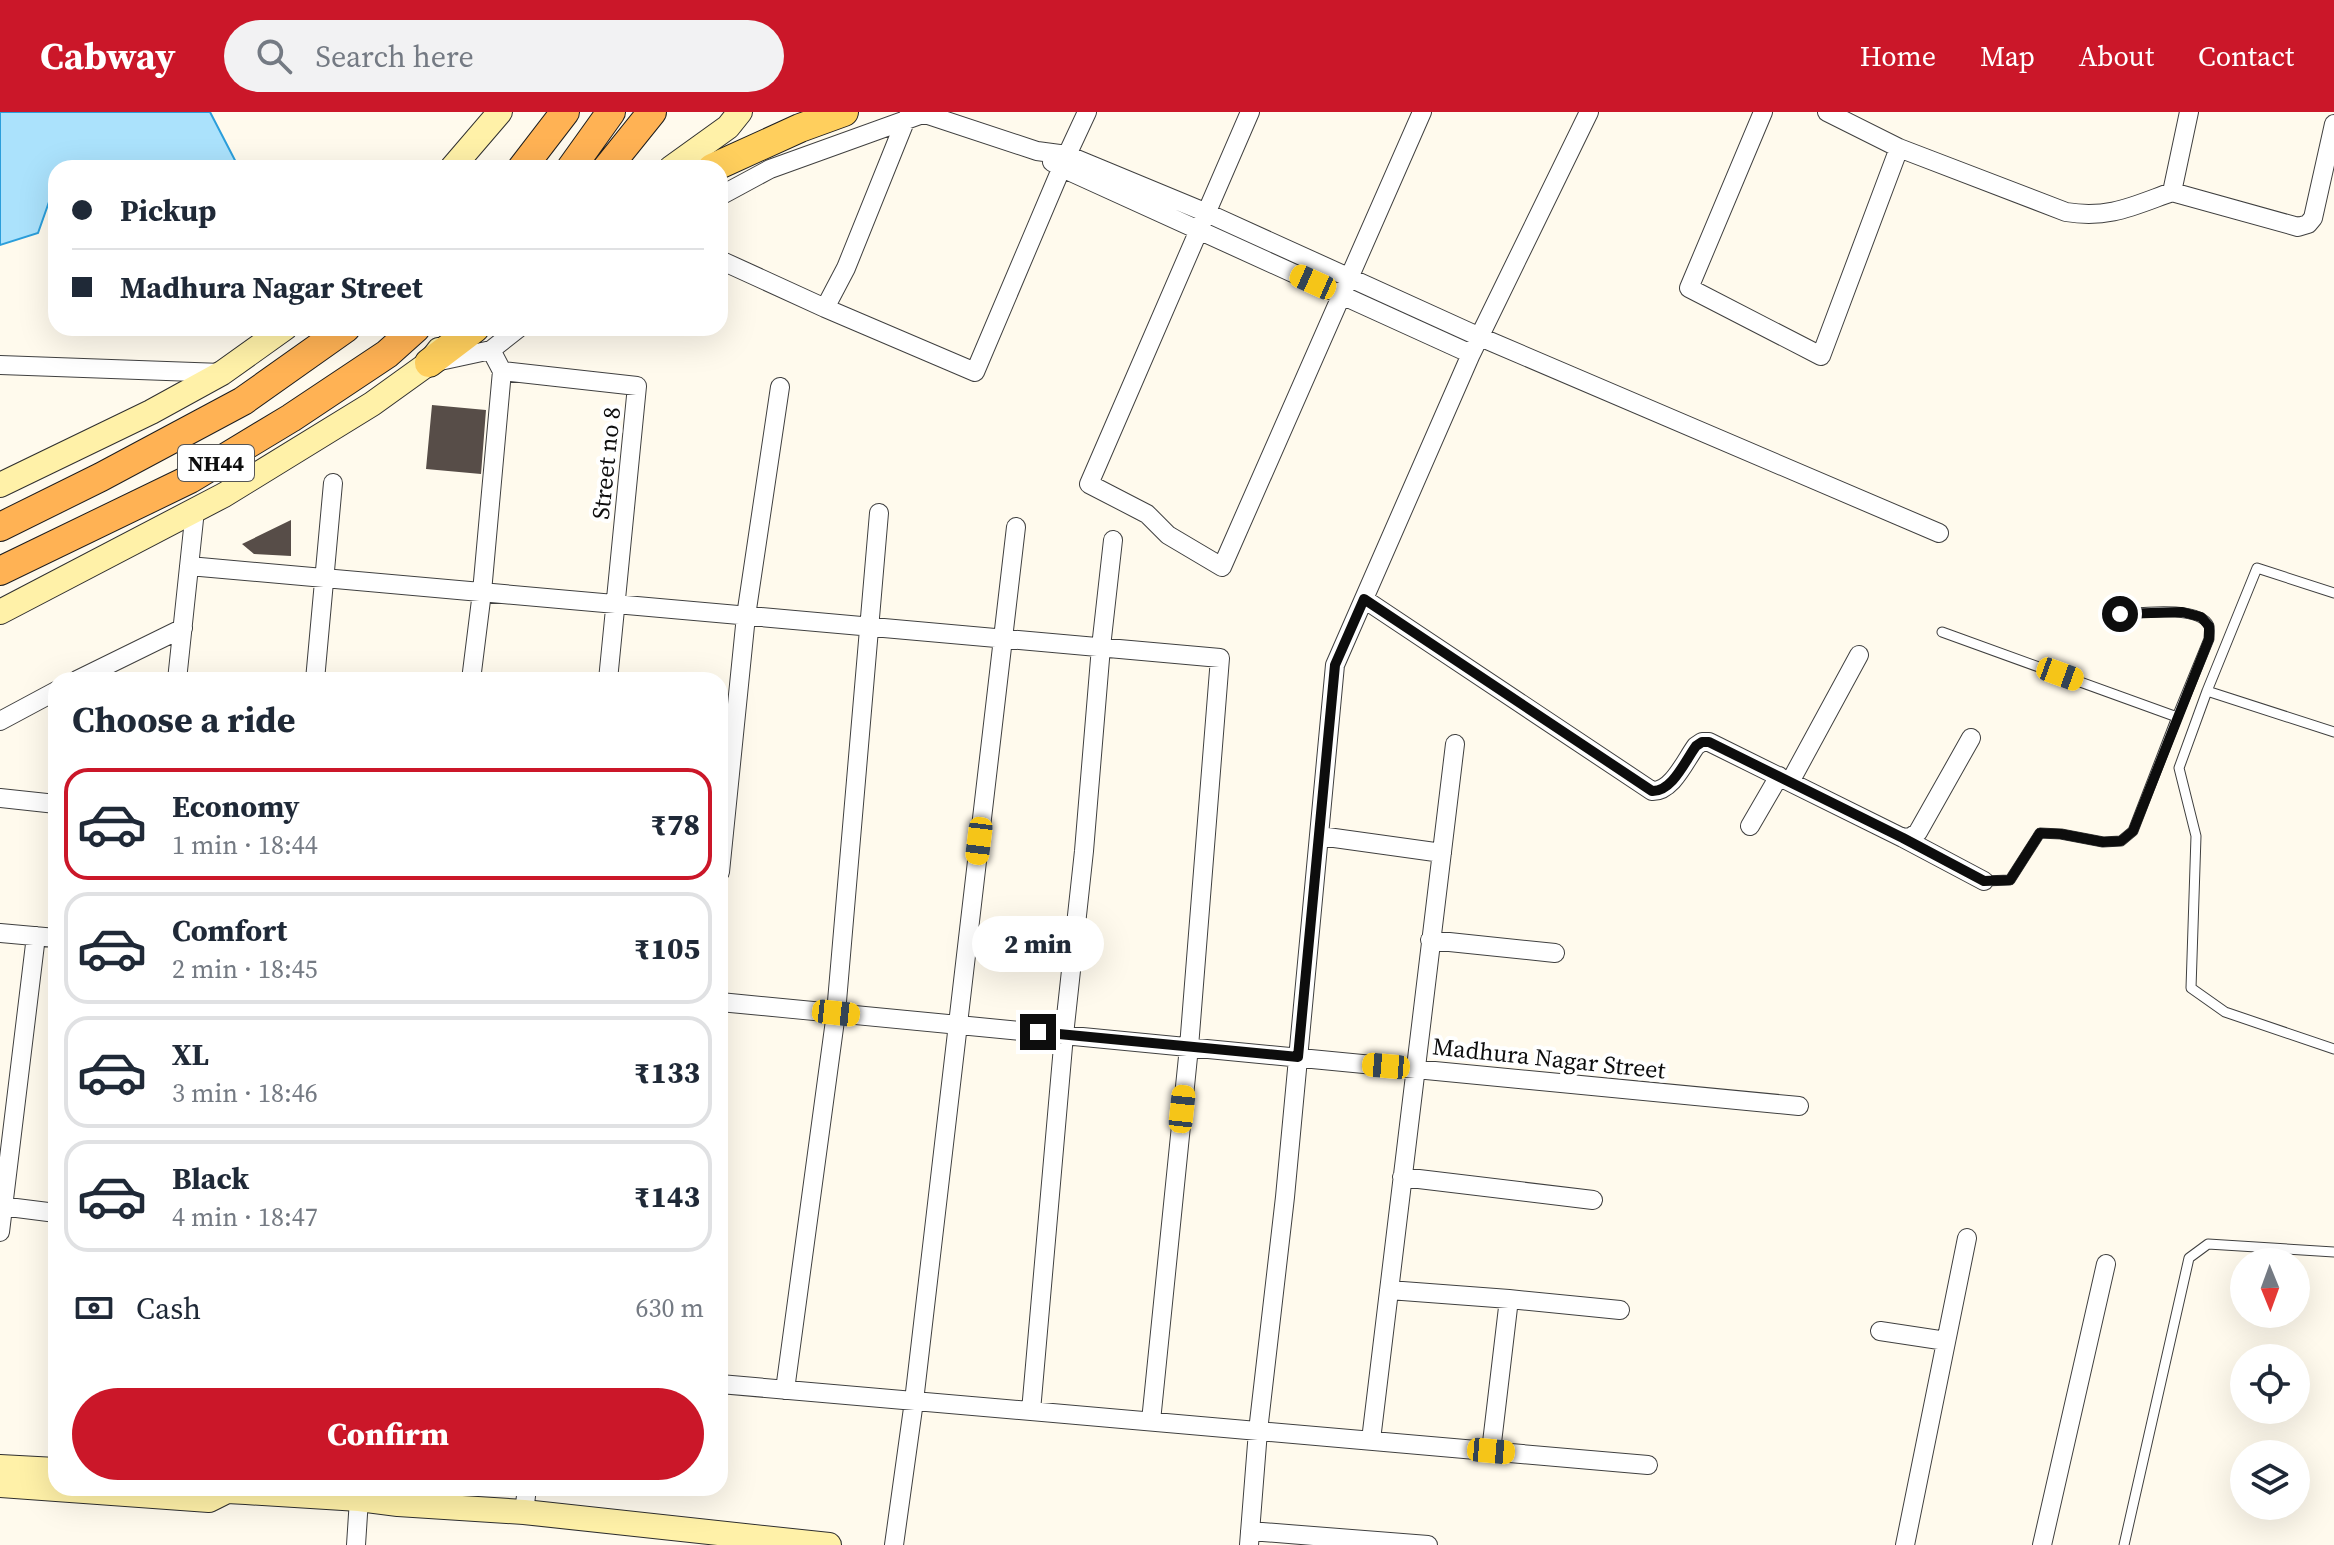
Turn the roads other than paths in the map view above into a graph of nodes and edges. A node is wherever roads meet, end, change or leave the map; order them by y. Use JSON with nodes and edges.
{"nodes":[{"id":1,"x":500,"y":112,"type":"edge"},
{"id":2,"x":565,"y":112,"type":"edge"},
{"id":3,"x":611,"y":112,"type":"edge"},
{"id":4,"x":652,"y":112,"type":"edge"},
{"id":5,"x":740,"y":112,"type":"edge"},
{"id":6,"x":844,"y":112,"type":"edge"},
{"id":7,"x":1087,"y":112,"type":"edge"},
{"id":8,"x":1250,"y":112,"type":"edge"},
{"id":9,"x":1422,"y":112,"type":"edge"},
{"id":10,"x":1589,"y":112,"type":"edge"},
{"id":11,"x":1763,"y":112,"type":"edge"},
{"id":12,"x":1827,"y":112,"type":"edge"},
{"id":13,"x":2189,"y":112,"type":"edge"},
{"id":14,"x":919,"y":115,"type":"edge"},
{"id":15,"x":2334,"y":124,"type":"edge"},
{"id":16,"x":1899,"y":148,"type":"junction"},
{"id":17,"x":459,"y":160,"type":"edge"},
{"id":18,"x":528,"y":160,"type":"edge"},
{"id":19,"x":577,"y":160,"type":"edge"},
{"id":20,"x":613,"y":160,"type":"edge"},
{"id":21,"x":682,"y":160,"type":"edge"},
{"id":22,"x":728,"y":161,"type":"edge"},
{"id":23,"x":1064,"y":162,"type":"junction"},
{"id":24,"x":728,"y":192,"type":"edge"},
{"id":25,"x":2172,"y":192,"type":"junction"},
{"id":26,"x":1203,"y":222,"type":"junction"},
{"id":27,"x":728,"y":264,"type":"edge"},
{"id":28,"x":1349,"y":277,"type":"junction"},
{"id":29,"x":1342,"y":295,"type":"junction"},
{"id":30,"x":825,"y":308,"type":"junction"},
{"id":31,"x":274,"y":336,"type":"edge"},
{"id":32,"x":335,"y":336,"type":"edge"},
{"id":33,"x":407,"y":336,"type":"edge"},
{"id":34,"x":450,"y":336,"type":"edge"},
{"id":35,"x":483,"y":339,"type":"edge"},
{"id":36,"x":1475,"y":345,"type":"junction"},
{"id":37,"x":429,"y":363,"type":"junction"},
{"id":38,"x":0,"y":365,"type":"edge"},
{"id":39,"x":502,"y":371,"type":"junction"},
{"id":40,"x":222,"y":373,"type":"junction"},
{"id":41,"x":780,"y":387,"type":"dead end"},
{"id":42,"x":333,"y":483,"type":"dead end"},
{"id":43,"x":0,"y":485,"type":"edge"},
{"id":44,"x":195,"y":510,"type":"junction"},
{"id":45,"x":879,"y":513,"type":"dead end"},
{"id":46,"x":0,"y":527,"type":"edge"},
{"id":47,"x":1016,"y":527,"type":"dead end"},
{"id":48,"x":1939,"y":533,"type":"dead end"},
{"id":49,"x":1113,"y":540,"type":"dead end"},
{"id":50,"x":189,"y":566,"type":"junction"},
{"id":51,"x":0,"y":571,"type":"edge"},
{"id":52,"x":324,"y":579,"type":"junction"},
{"id":53,"x":482,"y":592,"type":"junction"},
{"id":54,"x":2334,"y":593,"type":"edge"},
{"id":55,"x":1364,"y":599,"type":"junction"},
{"id":56,"x":616,"y":605,"type":"junction"},
{"id":57,"x":0,"y":612,"type":"edge"},
{"id":58,"x":2120,"y":614,"type":"dead end"},
{"id":59,"x":746,"y":616,"type":"junction"},
{"id":60,"x":869,"y":627,"type":"junction"},
{"id":61,"x":183,"y":628,"type":"junction"},
{"id":62,"x":1942,"y":632,"type":"dead end"},
{"id":63,"x":1002,"y":639,"type":"junction"},
{"id":64,"x":1101,"y":647,"type":"junction"},
{"id":65,"x":1859,"y":655,"type":"dead end"},
{"id":66,"x":93,"y":672,"type":"edge"},
{"id":67,"x":178,"y":672,"type":"edge"},
{"id":68,"x":316,"y":672,"type":"edge"},
{"id":69,"x":472,"y":672,"type":"edge"},
{"id":70,"x":609,"y":672,"type":"edge"},
{"id":71,"x":2207,"y":691,"type":"junction"},
{"id":72,"x":48,"y":695,"type":"edge"},
{"id":73,"x":2177,"y":717,"type":"junction"},
{"id":74,"x":0,"y":721,"type":"edge"},
{"id":75,"x":2334,"y":732,"type":"edge"},
{"id":76,"x":1971,"y":738,"type":"dead end"},
{"id":77,"x":1455,"y":744,"type":"dead end"},
{"id":78,"x":1784,"y":779,"type":"junction"},
{"id":79,"x":728,"y":793,"type":"edge"},
{"id":80,"x":0,"y":798,"type":"edge"},
{"id":81,"x":48,"y":803,"type":"edge"},
{"id":82,"x":1750,"y":826,"type":"dead end"},
{"id":83,"x":1320,"y":836,"type":"junction"},
{"id":84,"x":1903,"y":838,"type":"junction"},
{"id":85,"x":1442,"y":853,"type":"junction"},
{"id":86,"x":1984,"y":881,"type":"joint"},
{"id":87,"x":0,"y":933,"type":"edge"},
{"id":88,"x":36,"y":936,"type":"junction"},
{"id":89,"x":48,"y":937,"type":"edge"},
{"id":90,"x":1430,"y":940,"type":"junction"},
{"id":91,"x":1555,"y":953,"type":"dead end"},
{"id":92,"x":728,"y":1003,"type":"edge"},
{"id":93,"x":836,"y":1013,"type":"junction"},
{"id":94,"x":958,"y":1025,"type":"junction"},
{"id":95,"x":1064,"y":1035,"type":"junction"},
{"id":96,"x":1189,"y":1047,"type":"junction"},
{"id":97,"x":2334,"y":1049,"type":"edge"},
{"id":98,"x":1298,"y":1057,"type":"junction"},
{"id":99,"x":1415,"y":1069,"type":"junction"},
{"id":100,"x":1799,"y":1106,"type":"dead end"},
{"id":101,"x":1402,"y":1177,"type":"junction"},
{"id":102,"x":1593,"y":1200,"type":"dead end"},
{"id":103,"x":2,"y":1206,"type":"edge"},
{"id":104,"x":48,"y":1212,"type":"edge"},
{"id":105,"x":0,"y":1232,"type":"edge"},
{"id":106,"x":1967,"y":1238,"type":"dead end"},
{"id":107,"x":2334,"y":1252,"type":"edge"},
{"id":108,"x":2106,"y":1264,"type":"dead end"},
{"id":109,"x":1389,"y":1290,"type":"junction"},
{"id":110,"x":1509,"y":1299,"type":"junction"},
{"id":111,"x":1620,"y":1310,"type":"dead end"},
{"id":112,"x":1880,"y":1331,"type":"dead end"},
{"id":113,"x":1946,"y":1341,"type":"junction"},
{"id":114,"x":728,"y":1385,"type":"edge"},
{"id":115,"x":785,"y":1390,"type":"junction"},
{"id":116,"x":914,"y":1401,"type":"junction"},
{"id":117,"x":1031,"y":1411,"type":"junction"},
{"id":118,"x":1151,"y":1421,"type":"junction"},
{"id":119,"x":1258,"y":1431,"type":"junction"},
{"id":120,"x":1371,"y":1440,"type":"junction"},
{"id":121,"x":1491,"y":1451,"type":"junction"},
{"id":122,"x":1648,"y":1465,"type":"dead end"},
{"id":123,"x":0,"y":1467,"type":"edge"},
{"id":124,"x":48,"y":1470,"type":"edge"},
{"id":125,"x":0,"y":1485,"type":"edge"},
{"id":126,"x":48,"y":1486,"type":"edge"},
{"id":127,"x":310,"y":1496,"type":"edge"},
{"id":128,"x":399,"y":1496,"type":"edge"},
{"id":129,"x":359,"y":1499,"type":"junction"},
{"id":130,"x":526,"y":1500,"type":"edge"},
{"id":131,"x":1249,"y":1538,"type":"edge"},
{"id":132,"x":356,"y":1545,"type":"edge"},
{"id":133,"x":829,"y":1545,"type":"edge"},
{"id":134,"x":894,"y":1545,"type":"edge"},
{"id":135,"x":1428,"y":1545,"type":"edge"},
{"id":136,"x":1905,"y":1545,"type":"edge"},
{"id":137,"x":2042,"y":1545,"type":"edge"},
{"id":138,"x":2124,"y":1545,"type":"edge"}],
"edges":[{"from":1,"to":17,"type":"main road"},
{"from":2,"to":18,"type":"highway"},
{"from":3,"to":19,"type":"highway"},
{"from":4,"to":20,"type":"highway"},
{"from":5,"to":21,"type":"main road"},
{"from":6,"to":22,"type":"main road"},
{"from":7,"to":23,"type":"street"},
{"from":8,"to":26,"type":"street"},
{"from":9,"to":28,"type":"street"},
{"from":10,"to":36,"type":"street"},
{"from":11,"to":16,"type":"street"},
{"from":12,"to":16,"type":"street"},
{"from":13,"to":25,"type":"street"},
{"from":14,"to":23,"type":"street"},
{"from":14,"to":24,"type":"street"},
{"from":14,"to":30,"type":"street"},
{"from":15,"to":25,"type":"street"},
{"from":16,"to":25,"type":"street"},
{"from":23,"to":26,"type":"street"},
{"from":23,"to":30,"type":"street"},
{"from":26,"to":28,"type":"street"},
{"from":26,"to":29,"type":"street"},
{"from":26,"to":29,"type":"street"},
{"from":27,"to":30,"type":"street"},
{"from":28,"to":29,"type":"street"},
{"from":28,"to":36,"type":"street"},
{"from":29,"to":36,"type":"street"},
{"from":31,"to":40,"type":"main road"},
{"from":32,"to":46,"type":"highway","number":"NH44"},
{"from":33,"to":51,"type":"highway","number":"NH44"},
{"from":34,"to":37,"type":"main road"},
{"from":35,"to":37,"type":"main road"},
{"from":35,"to":39,"type":"street"},
{"from":36,"to":48,"type":"street"},
{"from":36,"to":55,"type":"street"},
{"from":37,"to":44,"type":"main road"},
{"from":38,"to":40,"type":"street"},
{"from":39,"to":53,"type":"street"},
{"from":39,"to":56,"type":"street","name":"Street no 8"},
{"from":40,"to":43,"type":"main road"},
{"from":41,"to":59,"type":"street"},
{"from":42,"to":52,"type":"street"},
{"from":44,"to":50,"type":"street"},
{"from":44,"to":57,"type":"main road"},
{"from":45,"to":60,"type":"street"},
{"from":47,"to":63,"type":"street"},
{"from":49,"to":64,"type":"street"},
{"from":50,"to":52,"type":"street"},
{"from":50,"to":61,"type":"street"},
{"from":52,"to":53,"type":"street"},
{"from":52,"to":68,"type":"street"},
{"from":53,"to":56,"type":"street"},
{"from":53,"to":69,"type":"street"},
{"from":54,"to":71,"type":"lane"},
{"from":55,"to":78,"type":"street"},
{"from":55,"to":83,"type":"street"},
{"from":56,"to":59,"type":"street"},
{"from":56,"to":70,"type":"street","name":"Street no 8"},
{"from":58,"to":73,"type":"lane"},
{"from":59,"to":60,"type":"street"},
{"from":59,"to":79,"type":"street"},
{"from":60,"to":63,"type":"street"},
{"from":60,"to":93,"type":"street"},
{"from":61,"to":66,"type":"street"},
{"from":61,"to":67,"type":"street"},
{"from":62,"to":73,"type":"lane"},
{"from":63,"to":64,"type":"street"},
{"from":63,"to":94,"type":"street"},
{"from":64,"to":95,"type":"street"},
{"from":64,"to":96,"type":"street"},
{"from":65,"to":78,"type":"street"},
{"from":71,"to":75,"type":"lane"},
{"from":71,"to":97,"type":"lane"},
{"from":72,"to":74,"type":"street"},
{"from":73,"to":86,"type":"lane"},
{"from":76,"to":84,"type":"street"},
{"from":77,"to":85,"type":"street"},
{"from":78,"to":82,"type":"street"},
{"from":78,"to":84,"type":"street"},
{"from":80,"to":81,"type":"street"},
{"from":83,"to":85,"type":"street"},
{"from":83,"to":98,"type":"street"},
{"from":84,"to":86,"type":"street"},
{"from":85,"to":90,"type":"street"},
{"from":87,"to":88,"type":"street"},
{"from":88,"to":89,"type":"street"},
{"from":88,"to":103,"type":"street"},
{"from":90,"to":91,"type":"street"},
{"from":90,"to":99,"type":"street"},
{"from":92,"to":93,"type":"street","name":"Madhura Nagar Street"},
{"from":93,"to":94,"type":"street","name":"Madhura Nagar Street"},
{"from":93,"to":115,"type":"street"},
{"from":94,"to":95,"type":"street","name":"Madhura Nagar Street"},
{"from":94,"to":116,"type":"street"},
{"from":95,"to":96,"type":"street","name":"Madhura Nagar Street"},
{"from":95,"to":117,"type":"street"},
{"from":96,"to":98,"type":"street","name":"Madhura Nagar Street"},
{"from":96,"to":118,"type":"street"},
{"from":98,"to":99,"type":"street","name":"Madhura Nagar Street"},
{"from":98,"to":119,"type":"street"},
{"from":99,"to":100,"type":"street","name":"Madhura Nagar Street"},
{"from":99,"to":101,"type":"street"},
{"from":101,"to":102,"type":"street"},
{"from":101,"to":109,"type":"street"},
{"from":103,"to":104,"type":"street"},
{"from":103,"to":105,"type":"street"},
{"from":106,"to":113,"type":"street"},
{"from":107,"to":138,"type":"lane"},
{"from":108,"to":137,"type":"street"},
{"from":109,"to":110,"type":"street"},
{"from":109,"to":120,"type":"street"},
{"from":110,"to":111,"type":"street"},
{"from":110,"to":121,"type":"street"},
{"from":112,"to":113,"type":"street"},
{"from":113,"to":136,"type":"street"},
{"from":114,"to":115,"type":"street"},
{"from":115,"to":116,"type":"street"},
{"from":116,"to":117,"type":"street"},
{"from":116,"to":134,"type":"street"},
{"from":117,"to":118,"type":"street"},
{"from":118,"to":119,"type":"street"},
{"from":119,"to":120,"type":"street"},
{"from":119,"to":131,"type":"street"},
{"from":120,"to":121,"type":"street"},
{"from":121,"to":122,"type":"street"},
{"from":123,"to":124,"type":"main road"},
{"from":125,"to":126,"type":"main road"},
{"from":127,"to":129,"type":"main road"},
{"from":128,"to":129,"type":"main road"},
{"from":128,"to":130,"type":"main road"},
{"from":129,"to":132,"type":"street"},
{"from":130,"to":133,"type":"main road"},
{"from":131,"to":135,"type":"street"}]}
